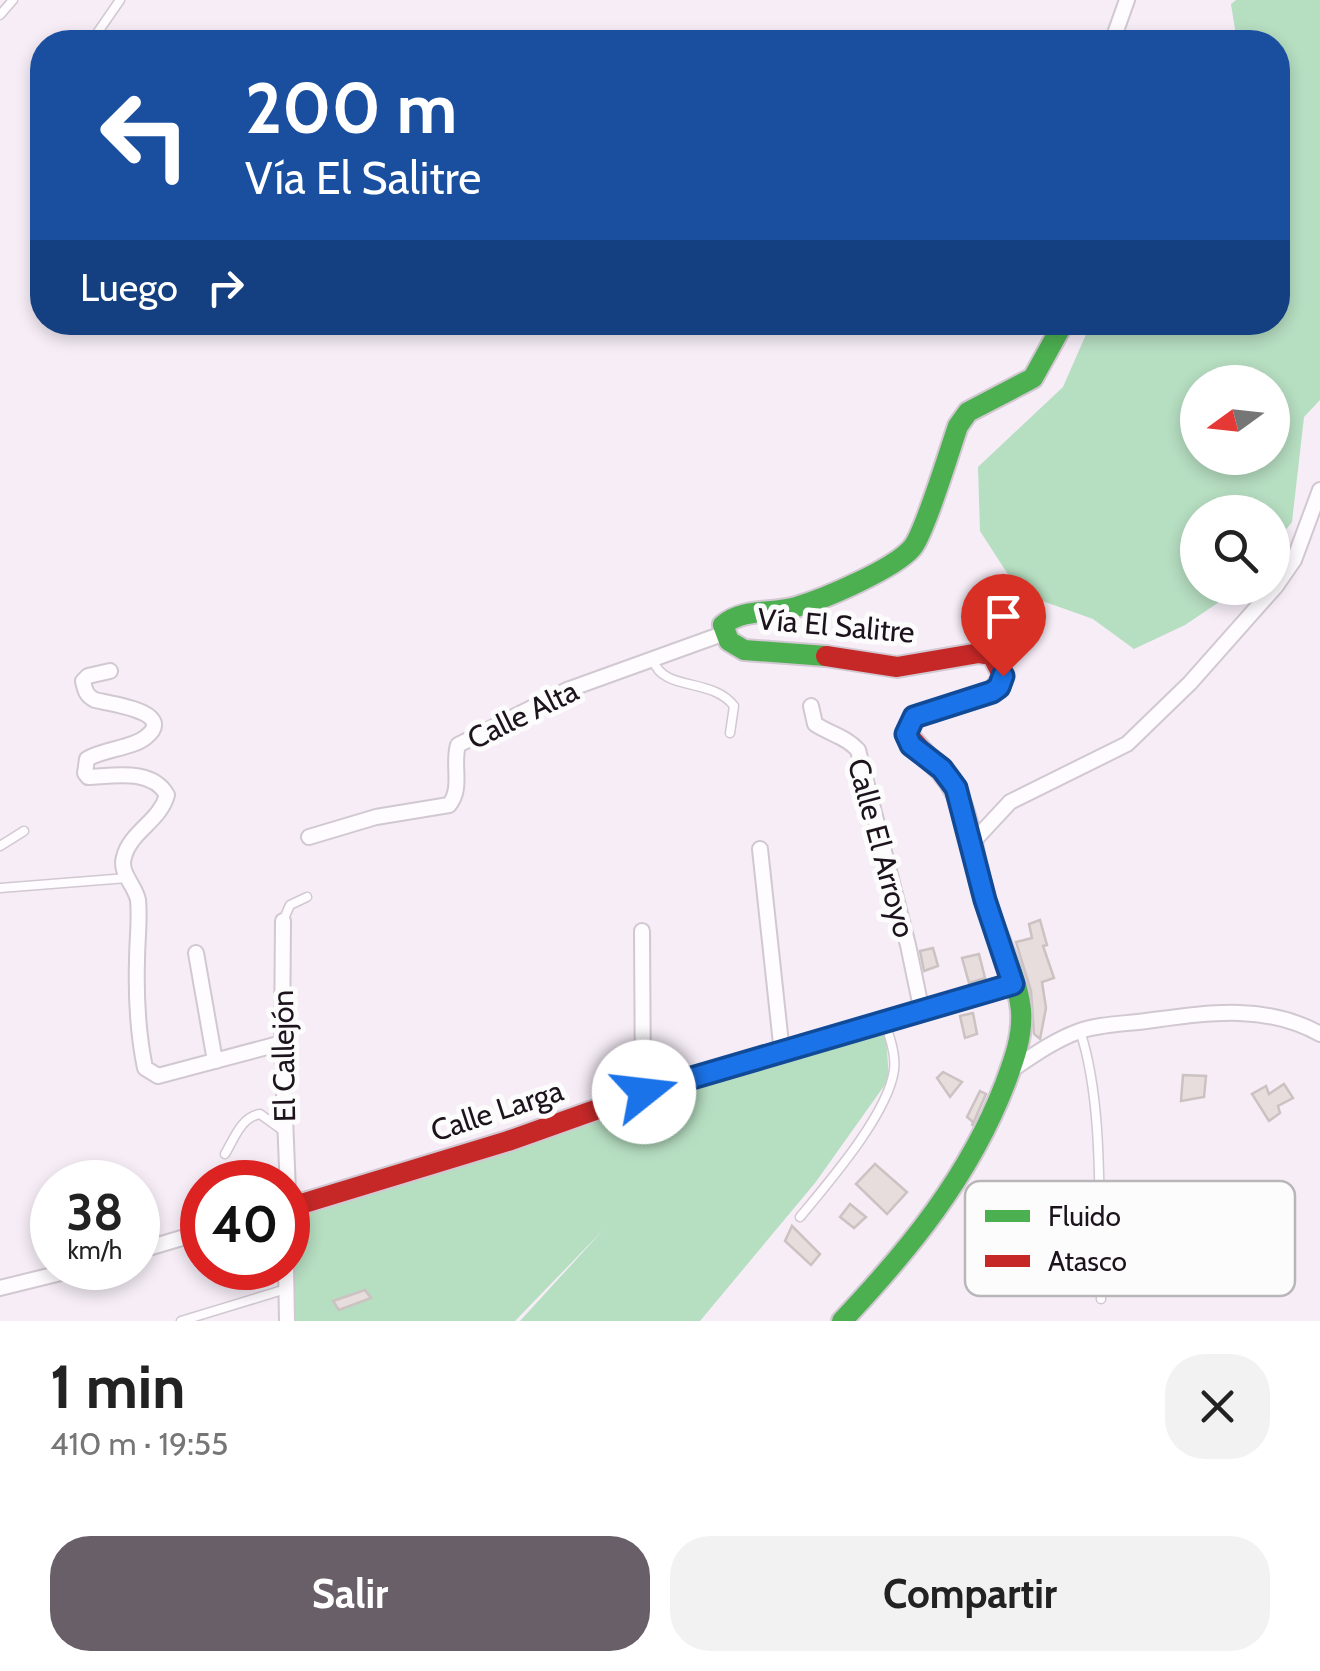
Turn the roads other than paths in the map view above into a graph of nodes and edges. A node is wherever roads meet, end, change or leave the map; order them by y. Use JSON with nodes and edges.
{"nodes":[{"id":1,"x":12,"y":0,"type":"edge"},
{"id":2,"x":120,"y":0,"type":"edge"},
{"id":3,"x":1127,"y":0,"type":"edge"},
{"id":4,"x":0,"y":15,"type":"edge"},
{"id":5,"x":99,"y":30,"type":"edge"},
{"id":6,"x":1116,"y":30,"type":"edge"},
{"id":7,"x":1057,"y":335,"type":"edge"},
{"id":8,"x":1320,"y":490,"type":"edge"},
{"id":9,"x":725,"y":632,"type":"junction"},
{"id":10,"x":652,"y":660,"type":"junction"},
{"id":11,"x":110,"y":671,"type":"dead end"},
{"id":12,"x":811,"y":706,"type":"dead end"},
{"id":13,"x":730,"y":732,"type":"dead end"},
{"id":14,"x":24,"y":831,"type":"dead end"},
{"id":15,"x":310,"y":837,"type":"dead end"},
{"id":16,"x":971,"y":845,"type":"junction"},
{"id":17,"x":0,"y":846,"type":"edge"},
{"id":18,"x":760,"y":849,"type":"dead end"},
{"id":19,"x":127,"y":878,"type":"junction"},
{"id":20,"x":0,"y":888,"type":"edge"},
{"id":21,"x":306,"y":897,"type":"dead end"},
{"id":22,"x":284,"y":921,"type":"joint"},
{"id":23,"x":642,"y":931,"type":"dead end"},
{"id":24,"x":196,"y":952,"type":"dead end"},
{"id":25,"x":1013,"y":984,"type":"junction"},
{"id":26,"x":922,"y":1012,"type":"junction"},
{"id":27,"x":885,"y":1024,"type":"junction"},
{"id":28,"x":1080,"y":1031,"type":"junction"},
{"id":29,"x":1320,"y":1034,"type":"edge"},
{"id":30,"x":282,"y":1043,"type":"junction"},
{"id":31,"x":782,"y":1053,"type":"junction"},
{"id":32,"x":215,"y":1061,"type":"junction"},
{"id":33,"x":1010,"y":1071,"type":"junction"},
{"id":34,"x":644,"y":1092,"type":"junction"},
{"id":35,"x":285,"y":1132,"type":"junction"},
{"id":36,"x":225,"y":1154,"type":"dead end"},
{"id":37,"x":286,"y":1160,"type":"edge"},
{"id":38,"x":1097,"y":1181,"type":"edge"},
{"id":39,"x":310,"y":1201,"type":"edge"},
{"id":40,"x":800,"y":1216,"type":"dead end"},
{"id":41,"x":30,"y":1281,"type":"edge"},
{"id":42,"x":0,"y":1288,"type":"edge"},
{"id":43,"x":280,"y":1290,"type":"edge"},
{"id":44,"x":286,"y":1290,"type":"edge"},
{"id":45,"x":181,"y":1321,"type":"edge"},
{"id":46,"x":287,"y":1321,"type":"edge"},
{"id":47,"x":842,"y":1321,"type":"edge"}],
"edges":[{"from":1,"to":4,"type":"lane"},
{"from":2,"to":5,"type":"lane"},
{"from":3,"to":6,"type":"street"},
{"from":7,"to":9,"type":"street","name":"Vía El Salitre"},
{"from":8,"to":16,"type":"street"},
{"from":9,"to":10,"type":"street","name":"Calle Alta"},
{"from":9,"to":16,"type":"street","name":"Vía El Salitre"},
{"from":10,"to":13,"type":"lane"},
{"from":10,"to":15,"type":"street","name":"Calle Alta"},
{"from":11,"to":19,"type":"street"},
{"from":12,"to":26,"type":"street","name":"Calle El Arroyo"},
{"from":14,"to":17,"type":"lane"},
{"from":16,"to":25,"type":"street","name":"Vía El Salitre"},
{"from":18,"to":31,"type":"street"},
{"from":19,"to":20,"type":"lane"},
{"from":19,"to":32,"type":"street"},
{"from":21,"to":22,"type":"lane"},
{"from":22,"to":30,"type":"street","name":"El Callejón"},
{"from":23,"to":34,"type":"street"},
{"from":24,"to":32,"type":"street"},
{"from":25,"to":26,"type":"street","name":"Calle Larga"},
{"from":25,"to":33,"type":"street","name":"Vía El Salitre"},
{"from":26,"to":27,"type":"street","name":"Calle Larga"},
{"from":27,"to":31,"type":"street","name":"Calle Larga"},
{"from":27,"to":40,"type":"lane"},
{"from":28,"to":29,"type":"street"},
{"from":28,"to":33,"type":"street"},
{"from":28,"to":38,"type":"lane"},
{"from":30,"to":32,"type":"street"},
{"from":30,"to":35,"type":"street","name":"El Callejón"},
{"from":31,"to":34,"type":"street","name":"Calle Larga"},
{"from":33,"to":47,"type":"street","name":"Vía El Salitre"},
{"from":34,"to":39,"type":"street","name":"Calle Larga"},
{"from":35,"to":36,"type":"lane"},
{"from":35,"to":37,"type":"street","name":"El Callejón"},
{"from":41,"to":42,"type":"street"},
{"from":43,"to":45,"type":"lane"},
{"from":44,"to":46,"type":"street"}]}
